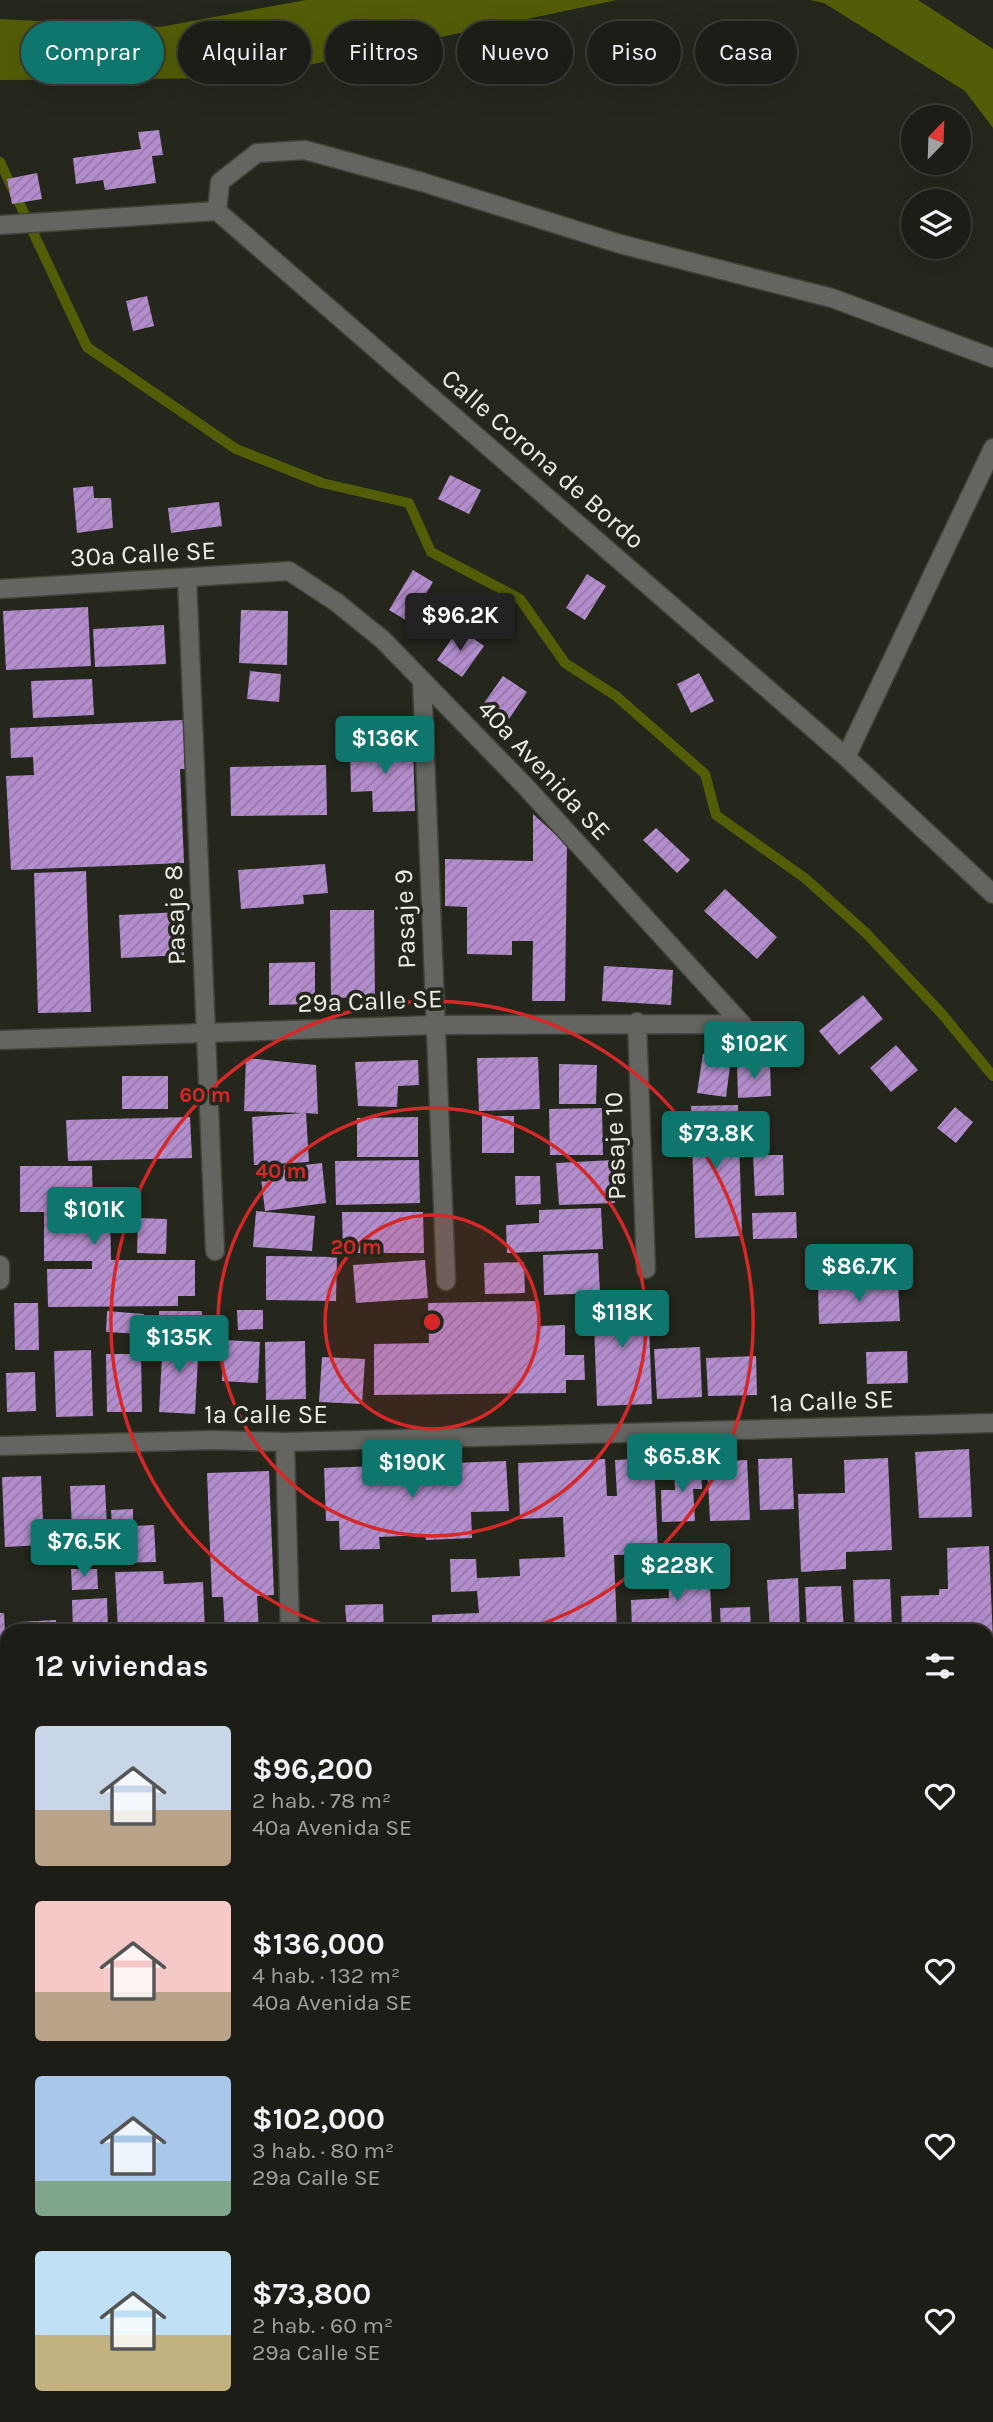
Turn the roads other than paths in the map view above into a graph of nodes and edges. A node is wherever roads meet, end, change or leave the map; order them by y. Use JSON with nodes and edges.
{"nodes":[{"id":1,"x":217,"y":211,"type":"junction"},
{"id":2,"x":0,"y":225,"type":"edge"},
{"id":3,"x":993,"y":358,"type":"edge"},
{"id":4,"x":993,"y":448,"type":"edge"},
{"id":5,"x":289,"y":571,"type":"joint"},
{"id":6,"x":187,"y":578,"type":"junction"},
{"id":7,"x":0,"y":589,"type":"edge"},
{"id":8,"x":422,"y":680,"type":"junction"},
{"id":9,"x":846,"y":757,"type":"junction"},
{"id":10,"x":993,"y":894,"type":"edge"},
{"id":11,"x":637,"y":1022,"type":"junction"},
{"id":12,"x":742,"y":1024,"type":"joint"},
{"id":13,"x":435,"y":1026,"type":"junction"},
{"id":14,"x":206,"y":1032,"type":"junction"},
{"id":15,"x":0,"y":1040,"type":"edge"},
{"id":16,"x":215,"y":1251,"type":"dead end"},
{"id":17,"x":0,"y":1265,"type":"edge"},
{"id":18,"x":646,"y":1269,"type":"dead end"},
{"id":19,"x":1,"y":1280,"type":"edge"},
{"id":20,"x":446,"y":1281,"type":"dead end"},
{"id":21,"x":993,"y":1423,"type":"edge"},
{"id":22,"x":285,"y":1442,"type":"junction"},
{"id":23,"x":0,"y":1446,"type":"edge"},
{"id":24,"x":290,"y":1624,"type":"edge"}],
"edges":[{"from":1,"to":2,"type":"street"},
{"from":1,"to":3,"type":"street"},
{"from":1,"to":9,"type":"street","name":"Calle Corona de Bordo"},
{"from":4,"to":9,"type":"street"},
{"from":5,"to":6,"type":"street","name":"30a Calle SE"},
{"from":5,"to":8,"type":"street","name":"40a Avenida SE"},
{"from":6,"to":7,"type":"street","name":"30a Calle SE"},
{"from":6,"to":14,"type":"street","name":"Pasaje 8"},
{"from":8,"to":12,"type":"street","name":"40a Avenida SE"},
{"from":8,"to":13,"type":"street","name":"Pasaje 9"},
{"from":9,"to":10,"type":"street","name":"Calle Corona de Bordo"},
{"from":11,"to":12,"type":"street","name":"29a Calle SE"},
{"from":11,"to":13,"type":"street","name":"29a Calle SE"},
{"from":11,"to":18,"type":"street","name":"Pasaje 10"},
{"from":13,"to":14,"type":"street","name":"29a Calle SE"},
{"from":13,"to":20,"type":"street","name":"Pasaje 9"},
{"from":14,"to":15,"type":"street","name":"29a Calle SE"},
{"from":14,"to":16,"type":"street","name":"Pasaje 8"},
{"from":17,"to":19,"type":"street"},
{"from":21,"to":22,"type":"street","name":"1a Calle SE"},
{"from":22,"to":23,"type":"street","name":"1a Calle SE"},
{"from":22,"to":24,"type":"street"}]}
